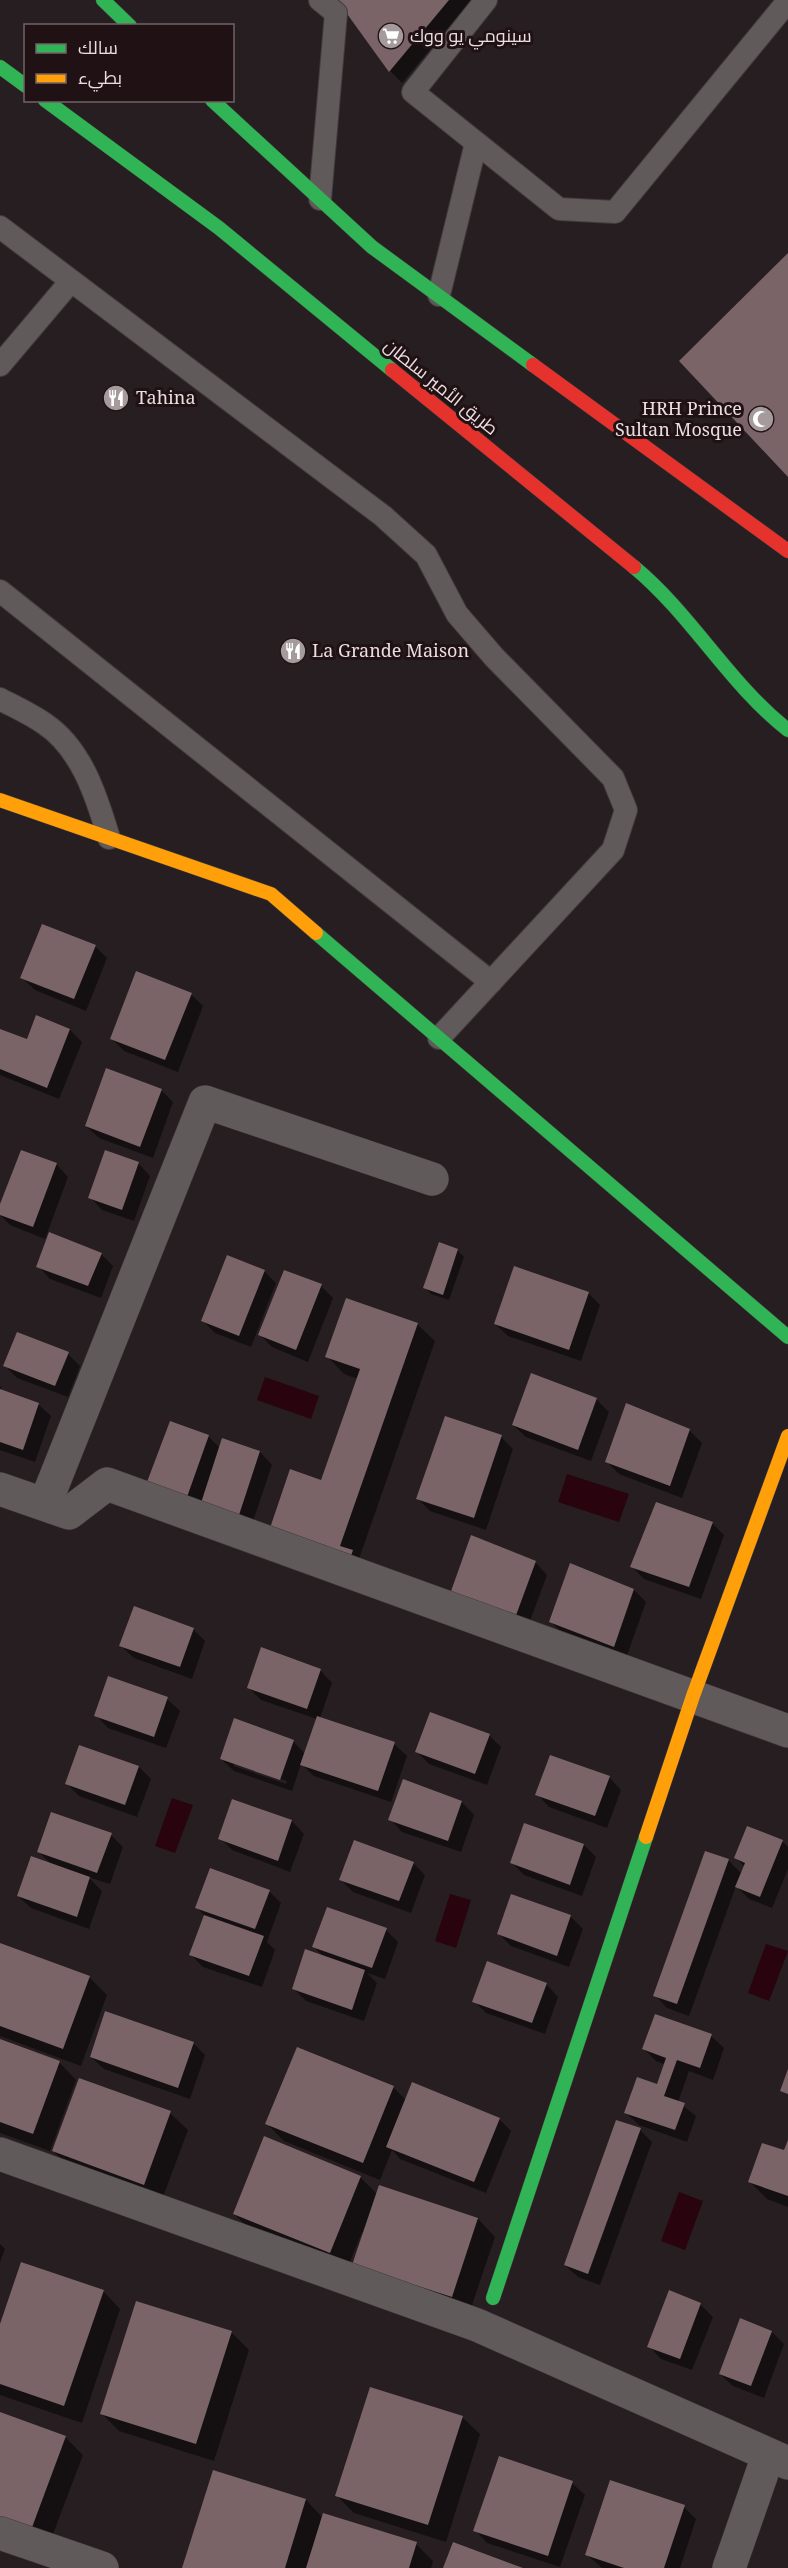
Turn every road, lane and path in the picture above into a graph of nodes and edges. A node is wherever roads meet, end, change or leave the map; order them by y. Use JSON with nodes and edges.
{"nodes":[{"id":1,"x":102,"y":0,"type":"edge"},
{"id":2,"x":320,"y":0,"type":"edge"},
{"id":3,"x":486,"y":0,"type":"edge"},
{"id":4,"x":788,"y":1,"type":"edge"},
{"id":5,"x":128,"y":24,"type":"edge"},
{"id":6,"x":0,"y":68,"type":"edge"},
{"id":7,"x":24,"y":85,"type":"edge"},
{"id":8,"x":48,"y":102,"type":"edge"},
{"id":9,"x":214,"y":102,"type":"edge"},
{"id":10,"x":476,"y":143,"type":"junction"},
{"id":11,"x":320,"y":199,"type":"junction"},
{"id":12,"x":0,"y":227,"type":"edge"},
{"id":13,"x":71,"y":281,"type":"junction"},
{"id":14,"x":439,"y":295,"type":"junction"},
{"id":15,"x":0,"y":365,"type":"edge"},
{"id":16,"x":788,"y":551,"type":"edge"},
{"id":17,"x":0,"y":591,"type":"edge"},
{"id":18,"x":0,"y":699,"type":"edge"},
{"id":19,"x":788,"y":730,"type":"edge"},
{"id":20,"x":0,"y":800,"type":"edge"},
{"id":21,"x":109,"y":838,"type":"junction"},
{"id":22,"x":491,"y":982,"type":"junction"},
{"id":23,"x":439,"y":1038,"type":"junction"},
{"id":24,"x":432,"y":1179,"type":"dead end"},
{"id":25,"x":788,"y":1337,"type":"edge"},
{"id":26,"x":788,"y":1436,"type":"edge"},
{"id":27,"x":0,"y":1489,"type":"edge"},
{"id":28,"x":45,"y":1504,"type":"junction"},
{"id":29,"x":693,"y":1696,"type":"junction"},
{"id":30,"x":788,"y":1731,"type":"edge"},
{"id":31,"x":0,"y":2154,"type":"edge"},
{"id":32,"x":493,"y":2298,"type":"dead end"},
{"id":33,"x":778,"y":2460,"type":"edge"},
{"id":34,"x":0,"y":2533,"type":"edge"},
{"id":35,"x":57,"y":2561,"type":"edge"},
{"id":36,"x":102,"y":2568,"type":"edge"},
{"id":37,"x":729,"y":2568,"type":"edge"}],
"edges":[{"from":1,"to":5,"type":"street"},
{"from":2,"to":11,"type":"lane"},
{"from":3,"to":10,"type":"lane"},
{"from":4,"to":10,"type":"lane"},
{"from":6,"to":7,"type":"street"},
{"from":8,"to":19,"type":"street","name":"طريق الأمير سلطان"},
{"from":9,"to":11,"type":"street"},
{"from":10,"to":14,"type":"lane"},
{"from":11,"to":14,"type":"street"},
{"from":12,"to":13,"type":"lane"},
{"from":13,"to":15,"type":"lane"},
{"from":13,"to":22,"type":"lane"},
{"from":14,"to":16,"type":"street"},
{"from":17,"to":22,"type":"lane"},
{"from":18,"to":21,"type":"lane"},
{"from":20,"to":21,"type":"street"},
{"from":21,"to":23,"type":"street"},
{"from":22,"to":23,"type":"lane"},
{"from":23,"to":25,"type":"street"},
{"from":24,"to":28,"type":"street"},
{"from":26,"to":29,"type":"street"},
{"from":27,"to":28,"type":"street"},
{"from":28,"to":29,"type":"street"},
{"from":29,"to":30,"type":"street"},
{"from":29,"to":32,"type":"street"},
{"from":31,"to":33,"type":"street"},
{"from":33,"to":37,"type":"street"},
{"from":34,"to":35,"type":"street"},
{"from":35,"to":36,"type":"street"}]}
